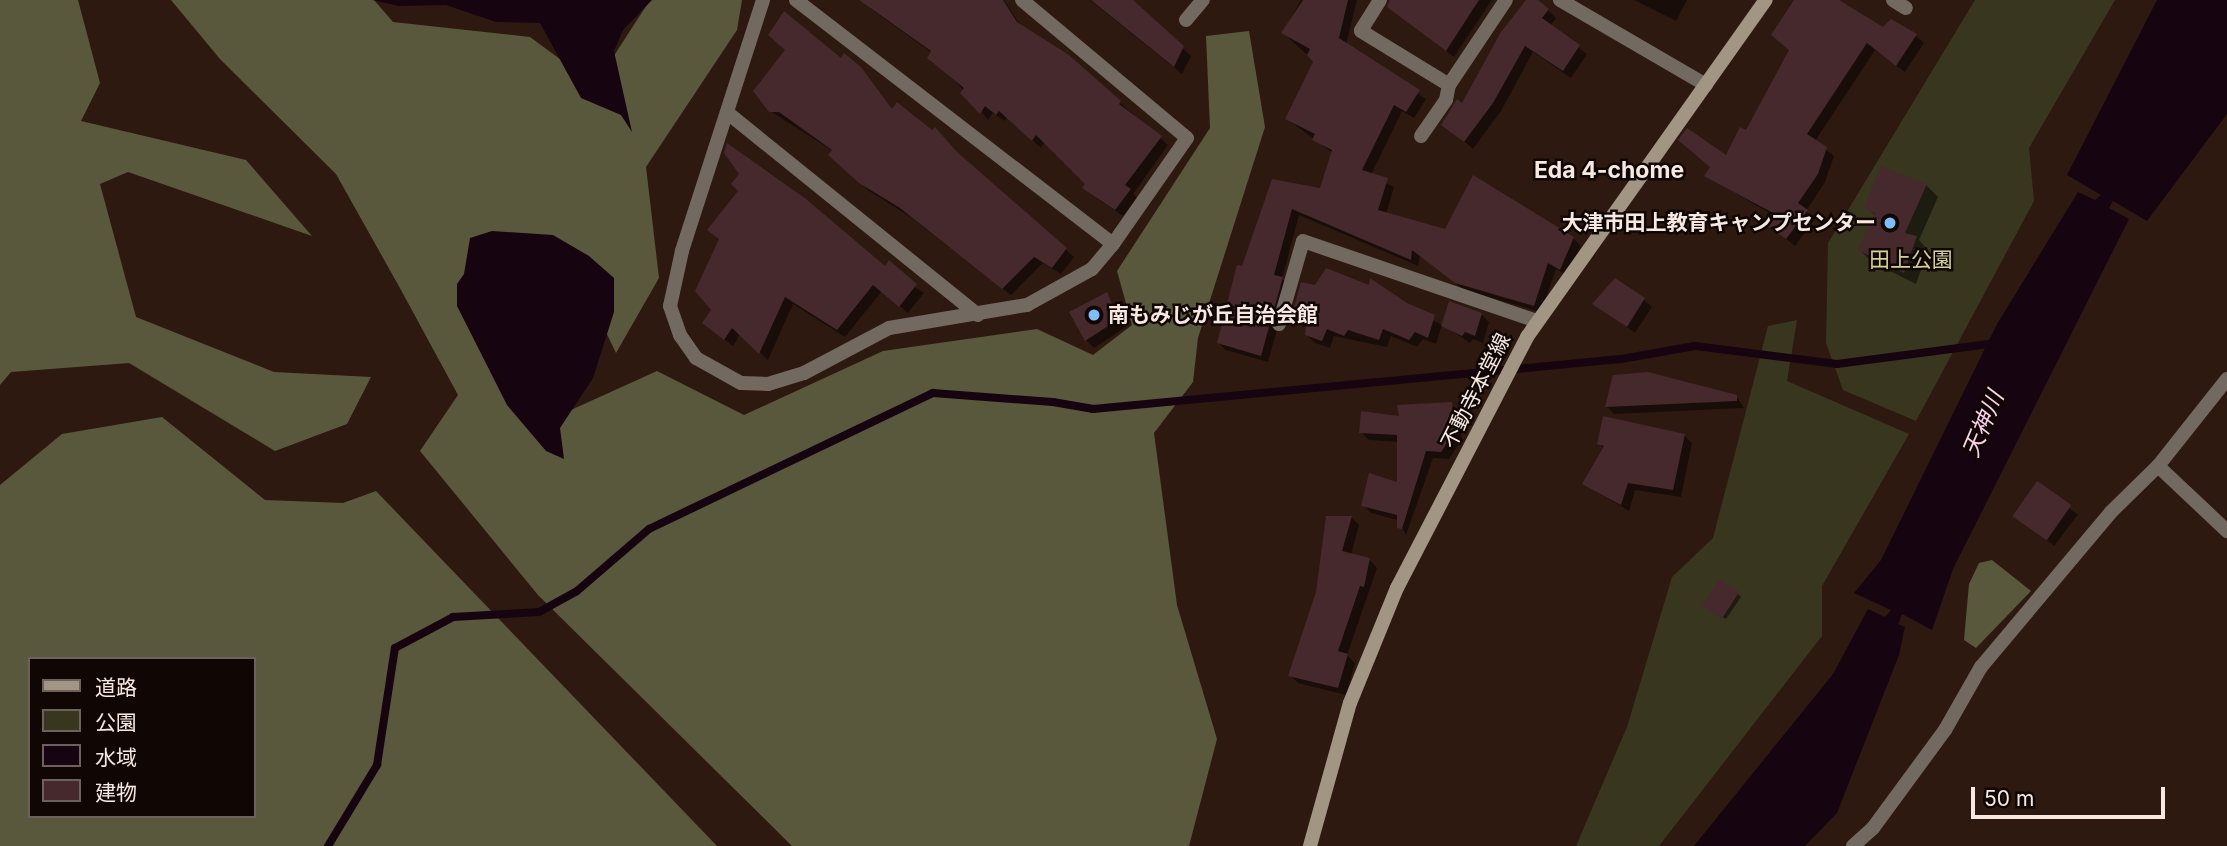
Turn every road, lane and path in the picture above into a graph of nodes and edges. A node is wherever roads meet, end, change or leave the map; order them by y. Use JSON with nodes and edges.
{"nodes":[{"id":1,"x":763,"y":0,"type":"edge"},
{"id":2,"x":796,"y":0,"type":"edge"},
{"id":3,"x":1022,"y":0,"type":"edge"},
{"id":4,"x":1203,"y":0,"type":"edge"},
{"id":5,"x":1380,"y":0,"type":"edge"},
{"id":6,"x":1506,"y":0,"type":"edge"},
{"id":7,"x":1560,"y":0,"type":"edge"},
{"id":8,"x":1766,"y":0,"type":"edge"},
{"id":9,"x":1186,"y":20,"type":"dead end"},
{"id":10,"x":1449,"y":85,"type":"junction"},
{"id":11,"x":1706,"y":85,"type":"junction"},
{"id":12,"x":729,"y":114,"type":"junction"},
{"id":13,"x":1421,"y":136,"type":"dead end"},
{"id":14,"x":1113,"y":244,"type":"junction"},
{"id":15,"x":978,"y":315,"type":"junction"},
{"id":16,"x":1536,"y":321,"type":"junction"},
{"id":17,"x":1279,"y":324,"type":"dead end"},
{"id":18,"x":2227,"y":379,"type":"edge"},
{"id":19,"x":2158,"y":466,"type":"junction"},
{"id":20,"x":2227,"y":531,"type":"edge"},
{"id":21,"x":1310,"y":846,"type":"edge"},
{"id":22,"x":1853,"y":846,"type":"edge"}],
"edges":[{"from":1,"to":12,"type":"street"},
{"from":2,"to":14,"type":"street"},
{"from":3,"to":14,"type":"street"},
{"from":4,"to":9,"type":"street"},
{"from":5,"to":10,"type":"street"},
{"from":6,"to":10,"type":"street"},
{"from":7,"to":11,"type":"street"},
{"from":8,"to":11,"type":"main road","name":"不動寺本堂線"},
{"from":10,"to":13,"type":"street"},
{"from":11,"to":16,"type":"main road","name":"不動寺本堂線"},
{"from":12,"to":15,"type":"street"},
{"from":12,"to":15,"type":"street"},
{"from":14,"to":15,"type":"street"},
{"from":16,"to":17,"type":"street"},
{"from":16,"to":21,"type":"main road","name":"不動寺本堂線"},
{"from":18,"to":19,"type":"street"},
{"from":19,"to":20,"type":"street"},
{"from":19,"to":22,"type":"street"}]}
